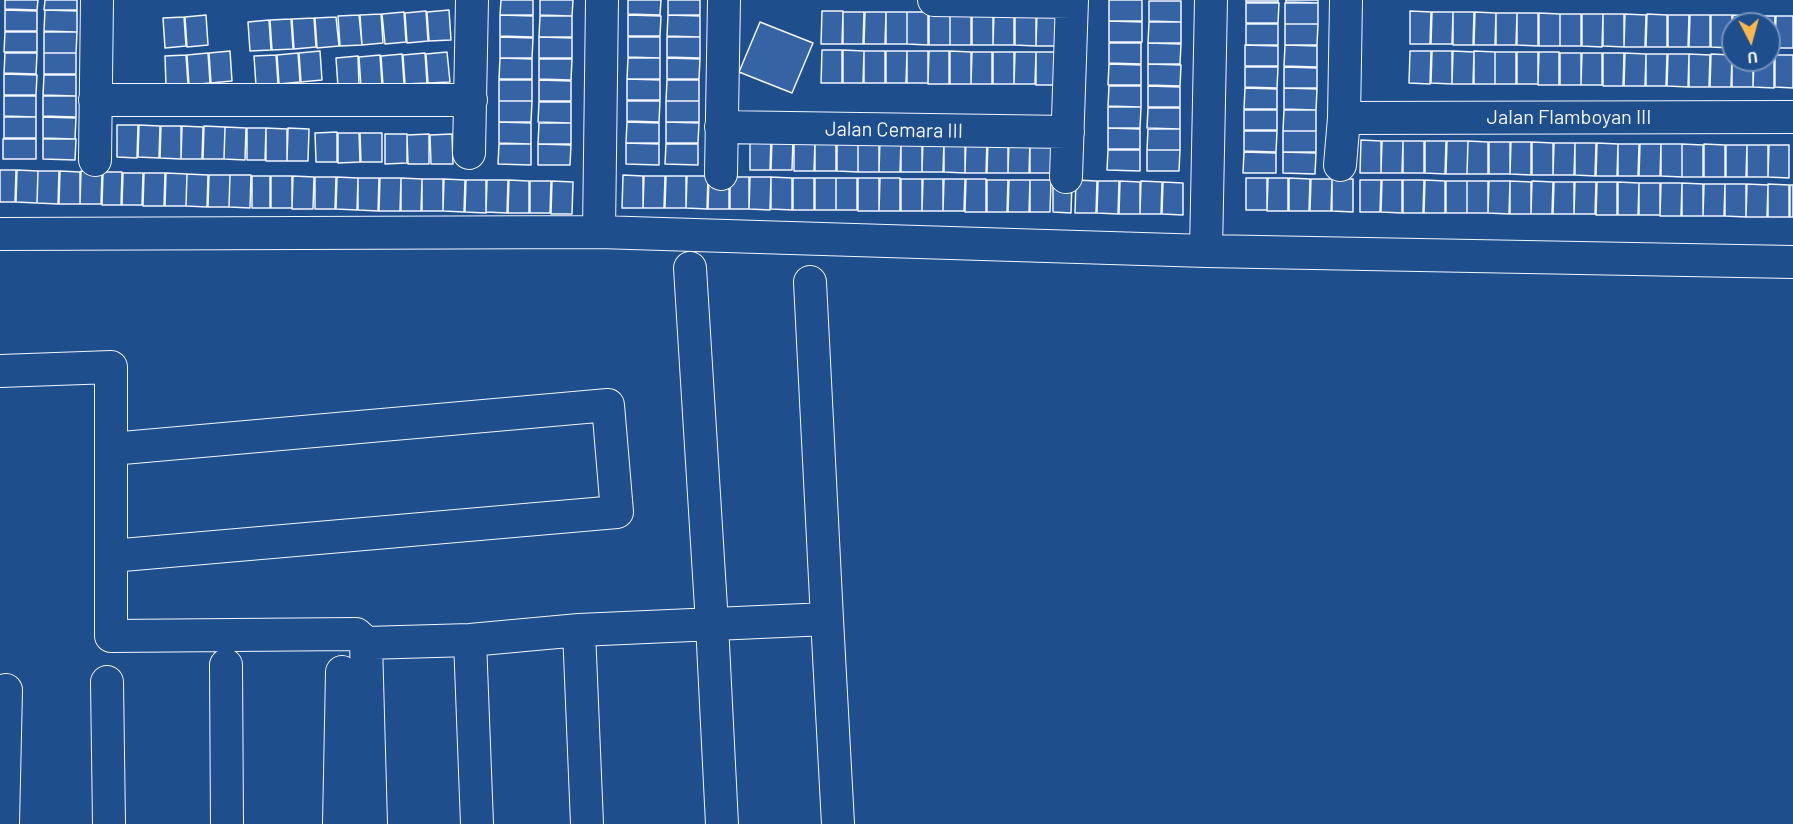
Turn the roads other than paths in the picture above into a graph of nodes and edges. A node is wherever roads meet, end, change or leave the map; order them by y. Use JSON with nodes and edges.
{"nodes":[{"id":1,"x":97,"y":0,"type":"edge"},
{"id":2,"x":472,"y":0,"type":"edge"},
{"id":3,"x":602,"y":0,"type":"edge"},
{"id":4,"x":724,"y":0,"type":"edge"},
{"id":5,"x":934,"y":0,"type":"edge"},
{"id":6,"x":1211,"y":0,"type":"edge"},
{"id":7,"x":1346,"y":0,"type":"edge"},
{"id":8,"x":1071,"y":1,"type":"edge"},
{"id":9,"x":95,"y":100,"type":"junction"},
{"id":10,"x":471,"y":100,"type":"junction"},
{"id":11,"x":1793,"y":117,"type":"edge"},
{"id":12,"x":1344,"y":118,"type":"junction"},
{"id":13,"x":721,"y":127,"type":"junction"},
{"id":14,"x":1068,"y":132,"type":"junction"},
{"id":15,"x":469,"y":153,"type":"dead end"},
{"id":16,"x":95,"y":160,"type":"dead end"},
{"id":17,"x":1340,"y":165,"type":"dead end"},
{"id":18,"x":721,"y":174,"type":"dead end"},
{"id":19,"x":1066,"y":177,"type":"dead end"},
{"id":20,"x":599,"y":232,"type":"junction"},
{"id":21,"x":0,"y":234,"type":"edge"},
{"id":22,"x":1206,"y":251,"type":"junction"},
{"id":23,"x":1793,"y":262,"type":"edge"},
{"id":24,"x":690,"y":268,"type":"dead end"},
{"id":25,"x":810,"y":282,"type":"dead end"},
{"id":26,"x":0,"y":371,"type":"edge"},
{"id":27,"x":111,"y":449,"type":"junction"},
{"id":28,"x":111,"y":556,"type":"junction"},
{"id":29,"x":827,"y":619,"type":"junction"},
{"id":30,"x":712,"y":624,"type":"junction"},
{"id":31,"x":579,"y":630,"type":"junction"},
{"id":32,"x":470,"y":640,"type":"junction"},
{"id":33,"x":366,"y":643,"type":"junction"},
{"id":34,"x":226,"y":665,"type":"dead end"},
{"id":35,"x":342,"y":672,"type":"dead end"},
{"id":36,"x":107,"y":682,"type":"dead end"},
{"id":37,"x":6,"y":690,"type":"dead end"},
{"id":38,"x":3,"y":824,"type":"edge"},
{"id":39,"x":109,"y":824,"type":"edge"},
{"id":40,"x":227,"y":824,"type":"edge"},
{"id":41,"x":339,"y":824,"type":"edge"},
{"id":42,"x":372,"y":824,"type":"edge"},
{"id":43,"x":477,"y":824,"type":"edge"},
{"id":44,"x":586,"y":824,"type":"edge"},
{"id":45,"x":722,"y":824,"type":"edge"},
{"id":46,"x":838,"y":824,"type":"edge"}],
"edges":[{"from":1,"to":9,"type":"street"},
{"from":2,"to":10,"type":"street"},
{"from":3,"to":20,"type":"street"},
{"from":4,"to":13,"type":"street"},
{"from":5,"to":8,"type":"street"},
{"from":6,"to":22,"type":"street"},
{"from":7,"to":12,"type":"street"},
{"from":8,"to":14,"type":"street"},
{"from":9,"to":10,"type":"street"},
{"from":9,"to":16,"type":"street"},
{"from":10,"to":15,"type":"street"},
{"from":11,"to":12,"type":"street","name":"Jalan Flamboyan III"},
{"from":12,"to":17,"type":"street"},
{"from":13,"to":14,"type":"street","name":"Jalan Cemara III"},
{"from":13,"to":18,"type":"street"},
{"from":14,"to":19,"type":"street"},
{"from":20,"to":21,"type":"street"},
{"from":20,"to":22,"type":"street"},
{"from":22,"to":23,"type":"street"},
{"from":24,"to":30,"type":"street"},
{"from":25,"to":29,"type":"street"},
{"from":26,"to":27,"type":"street"},
{"from":27,"to":28,"type":"street"},
{"from":27,"to":28,"type":"street"},
{"from":28,"to":33,"type":"street"},
{"from":29,"to":30,"type":"street"},
{"from":29,"to":46,"type":"street"},
{"from":30,"to":31,"type":"street"},
{"from":30,"to":45,"type":"street"},
{"from":31,"to":32,"type":"street"},
{"from":31,"to":44,"type":"street"},
{"from":32,"to":33,"type":"street"},
{"from":32,"to":43,"type":"street"},
{"from":33,"to":42,"type":"street"},
{"from":34,"to":40,"type":"street"},
{"from":35,"to":41,"type":"street"},
{"from":36,"to":39,"type":"street"},
{"from":37,"to":38,"type":"street"}]}
